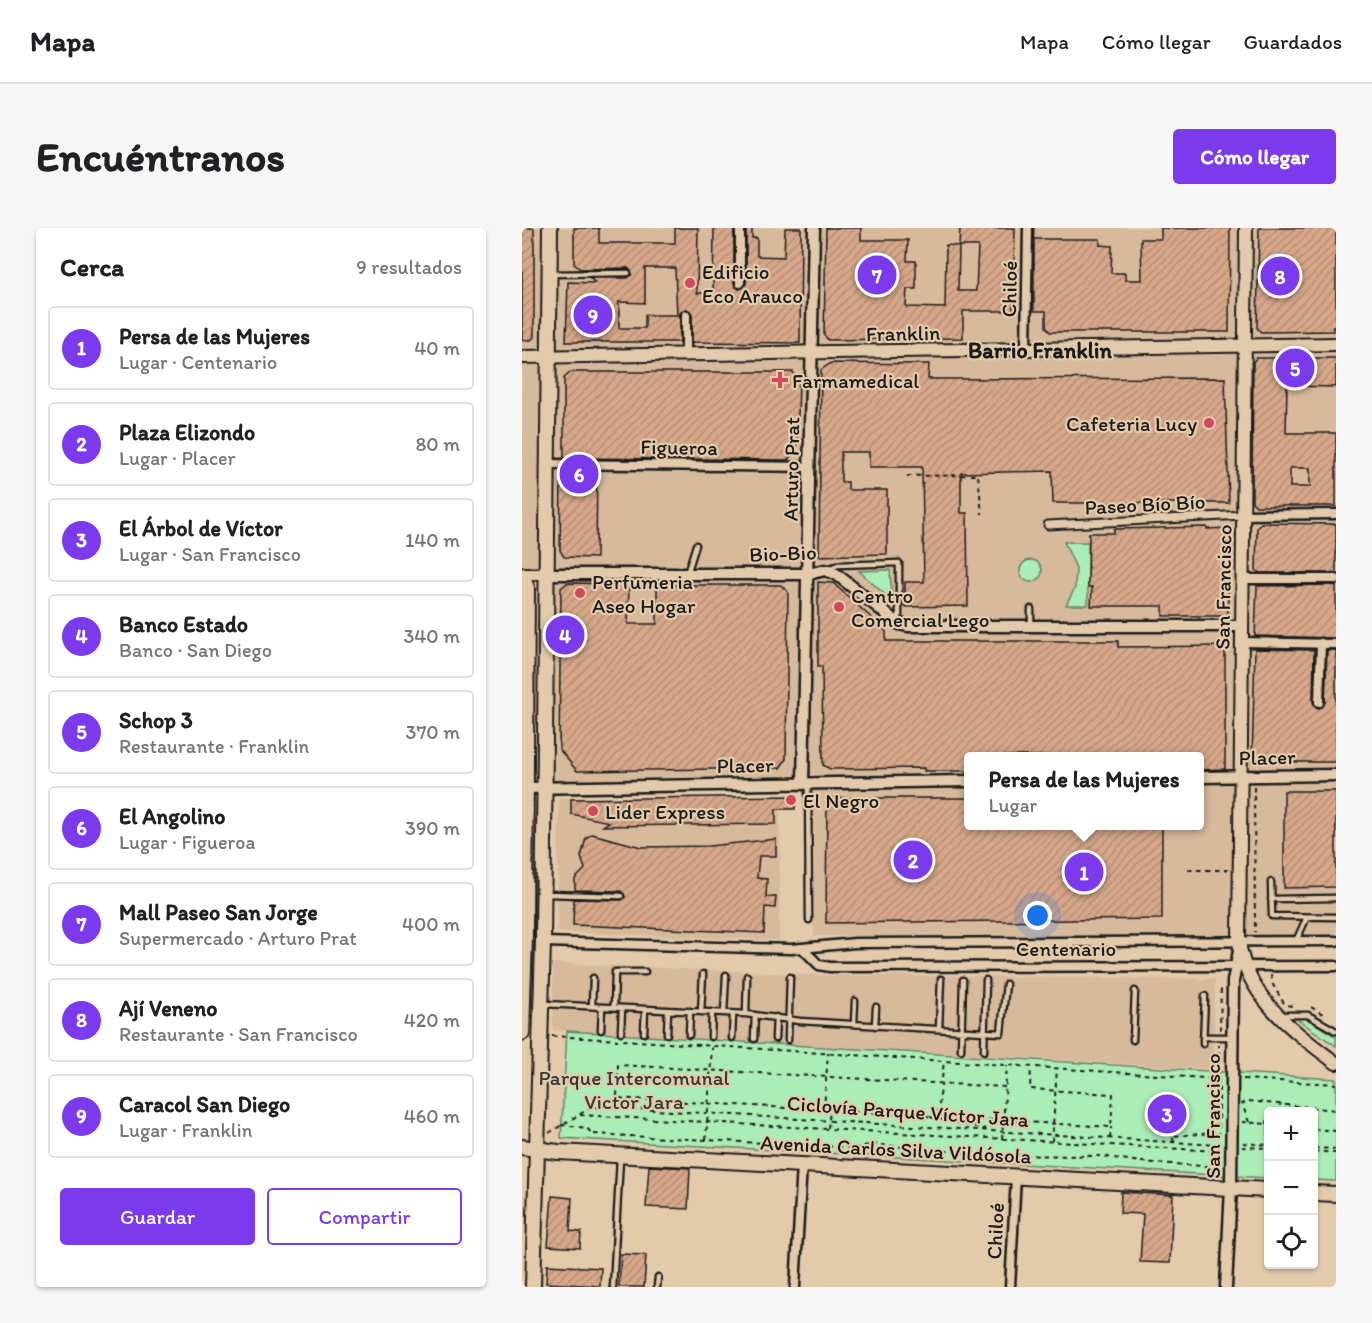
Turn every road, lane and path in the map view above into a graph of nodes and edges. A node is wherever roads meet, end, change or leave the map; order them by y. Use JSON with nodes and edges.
{"nodes":[{"id":1,"x":550,"y":228,"type":"edge"},
{"id":2,"x":740,"y":228,"type":"edge"},
{"id":3,"x":814,"y":228,"type":"edge"},
{"id":4,"x":1028,"y":228,"type":"edge"},
{"id":5,"x":1246,"y":228,"type":"edge"},
{"id":6,"x":628,"y":273,"type":"dead end"},
{"id":7,"x":549,"y":274,"type":"junction"},
{"id":8,"x":740,"y":283,"type":"dead end"},
{"id":9,"x":686,"y":315,"type":"dead end"},
{"id":10,"x":1336,"y":344,"type":"edge"},
{"id":11,"x":1245,"y":346,"type":"junction"},
{"id":12,"x":1026,"y":350,"type":"junction"},
{"id":13,"x":813,"y":353,"type":"junction"},
{"id":14,"x":686,"y":356,"type":"junction"},
{"id":15,"x":522,"y":357,"type":"edge"},
{"id":16,"x":549,"y":357,"type":"junction"},
{"id":17,"x":547,"y":464,"type":"junction"},
{"id":18,"x":810,"y":467,"type":"junction"},
{"id":19,"x":907,"y":476,"type":"dead end"},
{"id":20,"x":982,"y":514,"type":"dead end"},
{"id":21,"x":1336,"y":514,"type":"edge"},
{"id":22,"x":1244,"y":515,"type":"junction"},
{"id":23,"x":1048,"y":525,"type":"dead end"},
{"id":24,"x":696,"y":545,"type":"dead end"},
{"id":25,"x":825,"y":570,"type":"junction"},
{"id":26,"x":522,"y":574,"type":"edge"},
{"id":27,"x":546,"y":574,"type":"junction"},
{"id":28,"x":687,"y":574,"type":"junction"},
{"id":29,"x":808,"y":574,"type":"junction"},
{"id":30,"x":1243,"y":579,"type":"junction"},
{"id":31,"x":1336,"y":579,"type":"edge"},
{"id":32,"x":1031,"y":609,"type":"dead end"},
{"id":33,"x":899,"y":624,"type":"junction"},
{"id":34,"x":1031,"y":626,"type":"junction"},
{"id":35,"x":1242,"y":626,"type":"junction"},
{"id":36,"x":1242,"y":642,"type":"junction"},
{"id":37,"x":1321,"y":643,"type":"junction"},
{"id":38,"x":1336,"y":644,"type":"edge"},
{"id":39,"x":1319,"y":702,"type":"dead end"},
{"id":40,"x":1336,"y":775,"type":"edge"},
{"id":41,"x":1204,"y":777,"type":"edge"},
{"id":42,"x":1240,"y":777,"type":"junction"},
{"id":43,"x":1254,"y":777,"type":"junction"},
{"id":44,"x":964,"y":781,"type":"edge"},
{"id":45,"x":805,"y":784,"type":"junction"},
{"id":46,"x":524,"y":788,"type":"edge"},
{"id":47,"x":544,"y":788,"type":"junction"},
{"id":48,"x":1188,"y":870,"type":"dead end"},
{"id":49,"x":1240,"y":870,"type":"junction"},
{"id":50,"x":1271,"y":882,"type":"dead end"},
{"id":51,"x":543,"y":894,"type":"junction"},
{"id":52,"x":621,"y":896,"type":"dead end"},
{"id":53,"x":1336,"y":898,"type":"edge"},
{"id":54,"x":1271,"y":899,"type":"junction"},
{"id":55,"x":1336,"y":916,"type":"edge"},
{"id":56,"x":1306,"y":917,"type":"junction"},
{"id":57,"x":809,"y":920,"type":"dead end"},
{"id":58,"x":1255,"y":939,"type":"dead end"},
{"id":59,"x":1296,"y":941,"type":"junction"},
{"id":60,"x":1336,"y":941,"type":"edge"},
{"id":61,"x":543,"y":942,"type":"junction"},
{"id":62,"x":1240,"y":944,"type":"junction"},
{"id":63,"x":803,"y":949,"type":"junction"},
{"id":64,"x":1239,"y":966,"type":"junction"},
{"id":65,"x":1270,"y":966,"type":"junction"},
{"id":66,"x":1336,"y":966,"type":"edge"},
{"id":67,"x":645,"y":972,"type":"dead end"},
{"id":68,"x":703,"y":974,"type":"dead end"},
{"id":69,"x":726,"y":975,"type":"dead end"},
{"id":70,"x":747,"y":976,"type":"dead end"},
{"id":71,"x":790,"y":977,"type":"dead end"},
{"id":72,"x":593,"y":978,"type":"dead end"},
{"id":73,"x":941,"y":979,"type":"dead end"},
{"id":74,"x":523,"y":980,"type":"edge"},
{"id":75,"x":963,"y":980,"type":"dead end"},
{"id":76,"x":986,"y":980,"type":"dead end"},
{"id":77,"x":1006,"y":984,"type":"dead end"},
{"id":78,"x":1221,"y":985,"type":"dead end"},
{"id":79,"x":1135,"y":991,"type":"dead end"},
{"id":80,"x":1205,"y":996,"type":"dead end"},
{"id":81,"x":855,"y":1001,"type":"dead end"},
{"id":82,"x":542,"y":1004,"type":"junction"},
{"id":83,"x":592,"y":1006,"type":"junction"},
{"id":84,"x":602,"y":1007,"type":"junction"},
{"id":85,"x":876,"y":1007,"type":"dead end"},
{"id":86,"x":1300,"y":1007,"type":"dead end"},
{"id":87,"x":1306,"y":1007,"type":"dead end"},
{"id":88,"x":614,"y":1008,"type":"junction"},
{"id":89,"x":622,"y":1008,"type":"junction"},
{"id":90,"x":645,"y":1009,"type":"junction"},
{"id":91,"x":668,"y":1010,"type":"junction"},
{"id":92,"x":690,"y":1011,"type":"junction"},
{"id":93,"x":701,"y":1012,"type":"junction"},
{"id":94,"x":712,"y":1012,"type":"junction"},
{"id":95,"x":724,"y":1013,"type":"junction"},
{"id":96,"x":733,"y":1014,"type":"junction"},
{"id":97,"x":746,"y":1014,"type":"junction"},
{"id":98,"x":755,"y":1015,"type":"junction"},
{"id":99,"x":1276,"y":1015,"type":"junction"},
{"id":100,"x":776,"y":1017,"type":"junction"},
{"id":101,"x":1328,"y":1017,"type":"dead end"},
{"id":102,"x":789,"y":1018,"type":"junction"},
{"id":103,"x":854,"y":1024,"type":"junction"},
{"id":104,"x":875,"y":1026,"type":"junction"},
{"id":105,"x":939,"y":1029,"type":"junction"},
{"id":106,"x":601,"y":1030,"type":"dead end"},
{"id":107,"x":961,"y":1031,"type":"junction"},
{"id":108,"x":1336,"y":1031,"type":"edge"},
{"id":109,"x":621,"y":1032,"type":"dead end"},
{"id":110,"x":985,"y":1032,"type":"junction"},
{"id":111,"x":522,"y":1033,"type":"edge"},
{"id":112,"x":644,"y":1033,"type":"dead end"},
{"id":113,"x":667,"y":1034,"type":"dead end"},
{"id":114,"x":541,"y":1035,"type":"junction"},
{"id":115,"x":689,"y":1035,"type":"dead end"},
{"id":116,"x":1203,"y":1036,"type":"junction"},
{"id":117,"x":711,"y":1037,"type":"dead end"},
{"id":118,"x":1219,"y":1037,"type":"junction"},
{"id":119,"x":1232,"y":1037,"type":"junction"},
{"id":120,"x":732,"y":1038,"type":"dead end"},
{"id":121,"x":754,"y":1039,"type":"dead end"},
{"id":122,"x":775,"y":1039,"type":"dead end"},
{"id":123,"x":788,"y":1040,"type":"dead end"},
{"id":124,"x":1133,"y":1040,"type":"dead end"},
{"id":125,"x":1203,"y":1044,"type":"dead end"},
{"id":126,"x":712,"y":1046,"type":"junction"},
{"id":127,"x":961,"y":1050,"type":"dead end"},
{"id":128,"x":1318,"y":1050,"type":"junction"},
{"id":129,"x":984,"y":1051,"type":"dead end"},
{"id":130,"x":828,"y":1053,"type":"junction"},
{"id":131,"x":1336,"y":1055,"type":"edge"},
{"id":132,"x":944,"y":1061,"type":"junction"},
{"id":133,"x":1336,"y":1063,"type":"edge"},
{"id":134,"x":1006,"y":1065,"type":"junction"},
{"id":135,"x":1031,"y":1066,"type":"junction"},
{"id":136,"x":1057,"y":1068,"type":"junction"},
{"id":137,"x":711,"y":1070,"type":"junction"},
{"id":138,"x":826,"y":1077,"type":"junction"},
{"id":139,"x":1219,"y":1078,"type":"junction"},
{"id":140,"x":1237,"y":1079,"type":"dead end"},
{"id":141,"x":942,"y":1083,"type":"junction"},
{"id":142,"x":1336,"y":1084,"type":"edge"},
{"id":143,"x":1005,"y":1087,"type":"junction"},
{"id":144,"x":1055,"y":1090,"type":"junction"},
{"id":145,"x":1219,"y":1101,"type":"junction"},
{"id":146,"x":709,"y":1103,"type":"junction"},
{"id":147,"x":1281,"y":1104,"type":"junction"},
{"id":148,"x":1278,"y":1107,"type":"edge"},
{"id":149,"x":825,"y":1109,"type":"junction"},
{"id":150,"x":830,"y":1110,"type":"junction"},
{"id":151,"x":1336,"y":1110,"type":"edge"},
{"id":152,"x":708,"y":1113,"type":"junction"},
{"id":153,"x":580,"y":1115,"type":"junction"},
{"id":154,"x":921,"y":1115,"type":"junction"},
{"id":155,"x":938,"y":1116,"type":"junction"},
{"id":156,"x":1003,"y":1119,"type":"junction"},
{"id":157,"x":829,"y":1121,"type":"junction"},
{"id":158,"x":1236,"y":1121,"type":"dead end"},
{"id":159,"x":708,"y":1122,"type":"junction"},
{"id":160,"x":1249,"y":1122,"type":"junction"},
{"id":161,"x":1053,"y":1123,"type":"junction"},
{"id":162,"x":1264,"y":1124,"type":"edge"},
{"id":163,"x":562,"y":1125,"type":"junction"},
{"id":164,"x":1111,"y":1127,"type":"junction"},
{"id":165,"x":828,"y":1129,"type":"junction"},
{"id":166,"x":1318,"y":1129,"type":"edge"},
{"id":167,"x":995,"y":1131,"type":"junction"},
{"id":168,"x":1336,"y":1131,"type":"edge"},
{"id":169,"x":552,"y":1132,"type":"dead end"},
{"id":170,"x":1002,"y":1132,"type":"junction"},
{"id":171,"x":1053,"y":1135,"type":"junction"},
{"id":172,"x":1110,"y":1138,"type":"junction"},
{"id":173,"x":1002,"y":1139,"type":"junction"},
{"id":174,"x":706,"y":1140,"type":"junction"},
{"id":175,"x":1052,"y":1142,"type":"junction"},
{"id":176,"x":1175,"y":1143,"type":"junction"},
{"id":177,"x":1224,"y":1146,"type":"junction"},
{"id":178,"x":1264,"y":1146,"type":"edge"},
{"id":179,"x":522,"y":1148,"type":"edge"},
{"id":180,"x":538,"y":1150,"type":"junction"},
{"id":181,"x":1318,"y":1150,"type":"edge"},
{"id":182,"x":1219,"y":1151,"type":"junction"},
{"id":183,"x":1336,"y":1151,"type":"edge"},
{"id":184,"x":620,"y":1155,"type":"junction"},
{"id":185,"x":802,"y":1165,"type":"junction"},
{"id":186,"x":1016,"y":1177,"type":"junction"},
{"id":187,"x":1231,"y":1188,"type":"junction"},
{"id":188,"x":1264,"y":1190,"type":"edge"},
{"id":189,"x":1318,"y":1193,"type":"edge"},
{"id":190,"x":1336,"y":1194,"type":"edge"},
{"id":191,"x":658,"y":1277,"type":"dead end"},
{"id":192,"x":533,"y":1287,"type":"edge"},
{"id":193,"x":613,"y":1287,"type":"edge"},
{"id":194,"x":657,"y":1287,"type":"edge"},
{"id":195,"x":795,"y":1287,"type":"edge"},
{"id":196,"x":1010,"y":1287,"type":"edge"},
{"id":197,"x":1226,"y":1287,"type":"edge"}],
"edges":[{"from":1,"to":7,"type":"main road"},
{"from":2,"to":8,"type":"street"},
{"from":3,"to":13,"type":"street","name":"Arturo Prat"},
{"from":4,"to":12,"type":"street","name":"Chiloé"},
{"from":5,"to":11,"type":"main road","name":"San Francisco"},
{"from":6,"to":7,"type":"lane"},
{"from":7,"to":16,"type":"main road"},
{"from":9,"to":14,"type":"street"},
{"from":10,"to":11,"type":"main road","name":"Franklin"},
{"from":11,"to":12,"type":"main road","name":"Franklin"},
{"from":11,"to":22,"type":"main road","name":"San Francisco"},
{"from":12,"to":13,"type":"main road","name":"Franklin"},
{"from":13,"to":14,"type":"main road","name":"Franklin"},
{"from":13,"to":18,"type":"street","name":"Arturo Prat"},
{"from":14,"to":16,"type":"main road","name":"Franklin"},
{"from":15,"to":16,"type":"main road","name":"Franklin"},
{"from":16,"to":17,"type":"main road"},
{"from":17,"to":18,"type":"street","name":"Figueroa"},
{"from":17,"to":27,"type":"main road"},
{"from":18,"to":29,"type":"street","name":"Arturo Prat"},
{"from":19,"to":20,"type":"path"},
{"from":21,"to":22,"type":"street"},
{"from":22,"to":23,"type":"street","name":"Paseo Bío Bío"},
{"from":22,"to":30,"type":"main road","name":"San Francisco"},
{"from":24,"to":28,"type":"lane"},
{"from":25,"to":29,"type":"street","name":"Bio-Bio"},
{"from":25,"to":33,"type":"street","name":"Bio-Bio"},
{"from":25,"to":33,"type":"lane"},
{"from":26,"to":27,"type":"street","name":"Bio-Bio"},
{"from":26,"to":46,"type":"main road"},
{"from":27,"to":28,"type":"street","name":"Bio-Bio"},
{"from":27,"to":47,"type":"main road"},
{"from":28,"to":29,"type":"street","name":"Bio-Bio"},
{"from":29,"to":45,"type":"street","name":"Arturo Prat"},
{"from":30,"to":31,"type":"street"},
{"from":30,"to":35,"type":"main road","name":"San Francisco"},
{"from":32,"to":34,"type":"lane"},
{"from":33,"to":34,"type":"street"},
{"from":34,"to":35,"type":"street"},
{"from":35,"to":36,"type":"main road","name":"San Francisco"},
{"from":36,"to":37,"type":"street"},
{"from":36,"to":42,"type":"main road","name":"San Francisco"},
{"from":37,"to":38,"type":"street"},
{"from":37,"to":39,"type":"street"},
{"from":40,"to":43,"type":"street","name":"Placer"},
{"from":41,"to":42,"type":"street","name":"Placer"},
{"from":42,"to":43,"type":"street","name":"Placer"},
{"from":42,"to":49,"type":"main road","name":"San Francisco"},
{"from":43,"to":58,"type":"path"},
{"from":44,"to":45,"type":"street","name":"Placer"},
{"from":45,"to":47,"type":"street","name":"Placer"},
{"from":45,"to":57,"type":"lane"},
{"from":46,"to":47,"type":"street","name":"Placer"},
{"from":46,"to":74,"type":"main road"},
{"from":47,"to":51,"type":"main road"},
{"from":48,"to":49,"type":"path"},
{"from":49,"to":62,"type":"main road","name":"San Francisco"},
{"from":50,"to":54,"type":"lane"},
{"from":51,"to":52,"type":"lane"},
{"from":51,"to":61,"type":"main road"},
{"from":53,"to":54,"type":"lane"},
{"from":54,"to":56,"type":"lane"},
{"from":55,"to":56,"type":"lane"},
{"from":56,"to":59,"type":"lane"},
{"from":59,"to":60,"type":"street","name":"Centenario"},
{"from":59,"to":62,"type":"street","name":"Centenario"},
{"from":61,"to":63,"type":"street","name":"Centenario"},
{"from":61,"to":82,"type":"main road"},
{"from":62,"to":63,"type":"street","name":"Centenario"},
{"from":62,"to":64,"type":"main road","name":"San Francisco"},
{"from":63,"to":64,"type":"street","name":"Centenario"},
{"from":64,"to":65,"type":"street","name":"Centenario"},
{"from":64,"to":99,"type":"main road"},
{"from":64,"to":119,"type":"street","name":"San Francisco"},
{"from":65,"to":66,"type":"street","name":"Centenario"},
{"from":65,"to":86,"type":"path"},
{"from":67,"to":88,"type":"lane"},
{"from":68,"to":93,"type":"lane"},
{"from":69,"to":95,"type":"lane"},
{"from":70,"to":97,"type":"lane"},
{"from":71,"to":102,"type":"lane"},
{"from":72,"to":83,"type":"lane"},
{"from":73,"to":105,"type":"lane"},
{"from":74,"to":111,"type":"main road"},
{"from":75,"to":107,"type":"lane"},
{"from":76,"to":110,"type":"lane"},
{"from":77,"to":110,"type":"lane"},
{"from":78,"to":118,"type":"path"},
{"from":79,"to":124,"type":"lane"},
{"from":80,"to":116,"type":"lane"},
{"from":81,"to":103,"type":"lane"},
{"from":82,"to":83,"type":"lane"},
{"from":82,"to":114,"type":"main road"},
{"from":83,"to":84,"type":"lane"},
{"from":84,"to":88,"type":"lane"},
{"from":84,"to":106,"type":"lane"},
{"from":85,"to":104,"type":"lane"},
{"from":87,"to":101,"type":"path"},
{"from":88,"to":89,"type":"lane"},
{"from":89,"to":90,"type":"lane"},
{"from":89,"to":109,"type":"lane"},
{"from":90,"to":91,"type":"lane"},
{"from":90,"to":112,"type":"lane"},
{"from":91,"to":92,"type":"lane"},
{"from":91,"to":113,"type":"lane"},
{"from":92,"to":93,"type":"lane"},
{"from":92,"to":115,"type":"lane"},
{"from":93,"to":94,"type":"lane"},
{"from":94,"to":95,"type":"lane"},
{"from":94,"to":117,"type":"lane"},
{"from":95,"to":96,"type":"lane"},
{"from":96,"to":97,"type":"lane"},
{"from":96,"to":120,"type":"lane"},
{"from":97,"to":98,"type":"lane"},
{"from":98,"to":100,"type":"lane"},
{"from":98,"to":121,"type":"lane"},
{"from":99,"to":108,"type":"lane"},
{"from":99,"to":128,"type":"main road"},
{"from":100,"to":102,"type":"lane"},
{"from":100,"to":122,"type":"lane"},
{"from":102,"to":103,"type":"lane"},
{"from":102,"to":123,"type":"lane"},
{"from":103,"to":104,"type":"lane"},
{"from":104,"to":105,"type":"lane"},
{"from":105,"to":107,"type":"lane"},
{"from":107,"to":110,"type":"lane"},
{"from":107,"to":127,"type":"lane"},
{"from":110,"to":129,"type":"lane"},
{"from":114,"to":126,"type":"path"},
{"from":114,"to":180,"type":"main road"},
{"from":116,"to":118,"type":"lane"},
{"from":116,"to":125,"type":"lane"},
{"from":118,"to":119,"type":"lane"},
{"from":118,"to":139,"type":"path"},
{"from":119,"to":177,"type":"street","name":"San Francisco"},
{"from":126,"to":130,"type":"path"},
{"from":126,"to":137,"type":"path"},
{"from":128,"to":131,"type":"lane"},
{"from":128,"to":133,"type":"main road"},
{"from":130,"to":132,"type":"path"},
{"from":130,"to":138,"type":"path"},
{"from":132,"to":134,"type":"path"},
{"from":132,"to":141,"type":"path"},
{"from":134,"to":135,"type":"path"},
{"from":134,"to":143,"type":"path"},
{"from":135,"to":136,"type":"path"},
{"from":135,"to":144,"type":"path"},
{"from":136,"to":139,"type":"path"},
{"from":136,"to":144,"type":"path"},
{"from":137,"to":138,"type":"path"},
{"from":137,"to":146,"type":"path"},
{"from":137,"to":146,"type":"path"},
{"from":138,"to":141,"type":"path"},
{"from":138,"to":149,"type":"path"},
{"from":139,"to":145,"type":"path"},
{"from":140,"to":142,"type":"path"},
{"from":141,"to":143,"type":"path"},
{"from":141,"to":155,"type":"path"},
{"from":143,"to":156,"type":"path"},
{"from":144,"to":161,"type":"path"},
{"from":144,"to":164,"type":"path"},
{"from":145,"to":176,"type":"path"},
{"from":145,"to":177,"type":"path"},
{"from":146,"to":149,"type":"path"},
{"from":146,"to":152,"type":"path"},
{"from":147,"to":148,"type":"path"},
{"from":147,"to":151,"type":"path"},
{"from":147,"to":160,"type":"path"},
{"from":149,"to":150,"type":"path"},
{"from":150,"to":154,"type":"path"},
{"from":150,"to":157,"type":"path"},
{"from":152,"to":153,"type":"path","name":"Ciclovía Parque Víctor Jara"},
{"from":152,"to":157,"type":"path","name":"Ciclovía Parque Víctor Jara"},
{"from":152,"to":159,"type":"path"},
{"from":153,"to":159,"type":"path"},
{"from":153,"to":163,"type":"path","name":"Ciclovía Parque Víctor Jara"},
{"from":154,"to":155,"type":"path"},
{"from":154,"to":167,"type":"path"},
{"from":155,"to":156,"type":"path"},
{"from":156,"to":161,"type":"path"},
{"from":156,"to":170,"type":"path"},
{"from":157,"to":165,"type":"path"},
{"from":157,"to":167,"type":"path","name":"Ciclovía Parque Víctor Jara"},
{"from":158,"to":160,"type":"path"},
{"from":159,"to":165,"type":"path"},
{"from":159,"to":174,"type":"path"},
{"from":160,"to":162,"type":"path"},
{"from":161,"to":164,"type":"path"},
{"from":161,"to":171,"type":"path"},
{"from":163,"to":169,"type":"path","name":"Ciclovía Parque Víctor Jara"},
{"from":163,"to":174,"type":"path"},
{"from":164,"to":172,"type":"path"},
{"from":165,"to":173,"type":"path"},
{"from":166,"to":168,"type":"path"},
{"from":167,"to":170,"type":"path","name":"Ciclovía Parque Víctor Jara"},
{"from":170,"to":171,"type":"path","name":"Ciclovía Parque Víctor Jara"},
{"from":170,"to":173,"type":"path"},
{"from":171,"to":172,"type":"path","name":"Ciclovía Parque Víctor Jara"},
{"from":171,"to":175,"type":"path"},
{"from":172,"to":176,"type":"path","name":"Ciclovía Parque Víctor Jara"},
{"from":173,"to":175,"type":"path"},
{"from":174,"to":182,"type":"path"},
{"from":175,"to":182,"type":"path"},
{"from":176,"to":177,"type":"path","name":"Ciclovía Parque Víctor Jara"},
{"from":177,"to":178,"type":"path"},
{"from":177,"to":182,"type":"path"},
{"from":177,"to":182,"type":"path"},
{"from":177,"to":187,"type":"street","name":"San Francisco"},
{"from":179,"to":180,"type":"main road","name":"Avenida Carlos Silva Vildósola"},
{"from":180,"to":184,"type":"main road","name":"Avenida Carlos Silva Vildósola"},
{"from":180,"to":192,"type":"main road"},
{"from":181,"to":183,"type":"path"},
{"from":184,"to":185,"type":"main road","name":"Avenida Carlos Silva Vildósola"},
{"from":184,"to":193,"type":"lane"},
{"from":185,"to":186,"type":"main road","name":"Avenida Carlos Silva Vildósola"},
{"from":185,"to":195,"type":"street"},
{"from":186,"to":187,"type":"main road","name":"Avenida Carlos Silva Vildósola"},
{"from":186,"to":196,"type":"street","name":"Chiloé"},
{"from":187,"to":188,"type":"main road","name":"Avenida Carlos Silva Vildósola"},
{"from":187,"to":197,"type":"street","name":"San Francisco"},
{"from":189,"to":190,"type":"main road"},
{"from":191,"to":194,"type":"lane"}]}
